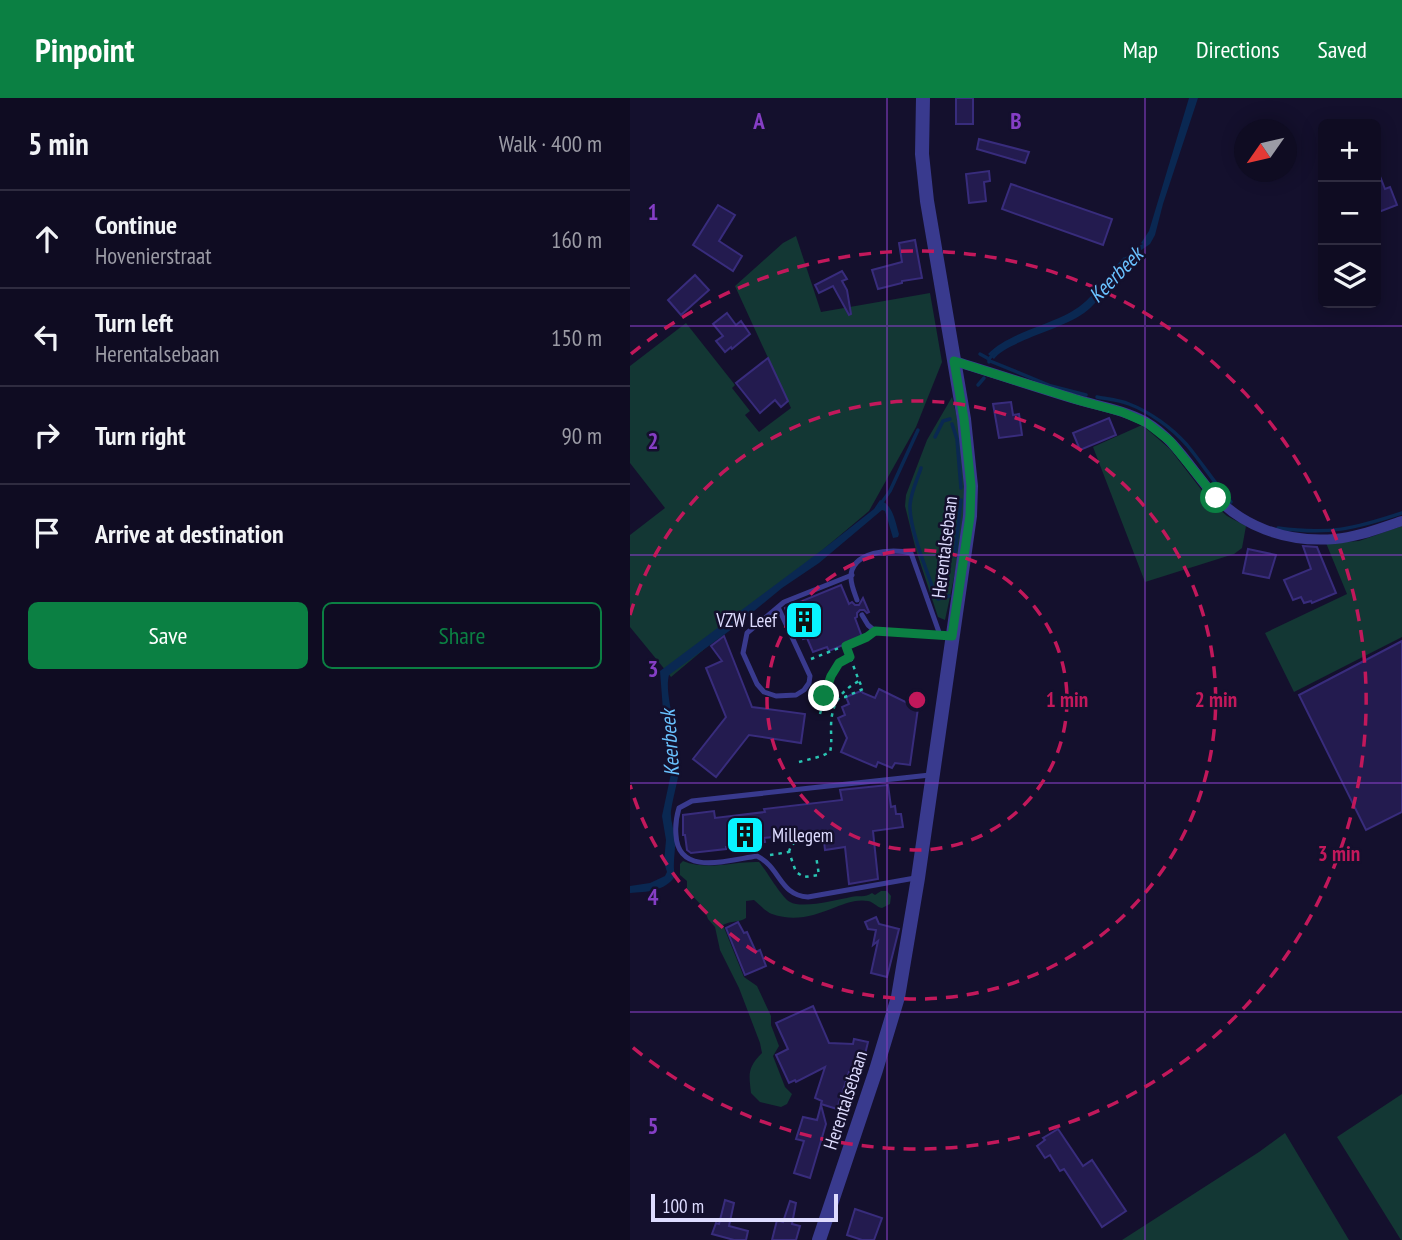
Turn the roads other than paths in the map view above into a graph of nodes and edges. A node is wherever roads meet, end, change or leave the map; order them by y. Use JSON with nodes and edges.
{"nodes":[{"id":1,"x":923,"y":98,"type":"edge"},
{"id":2,"x":954,"y":361,"type":"junction"},
{"id":3,"x":1402,"y":520,"type":"edge"},
{"id":4,"x":852,"y":575,"type":"junction"},
{"id":5,"x":857,"y":600,"type":"dead end"},
{"id":6,"x":778,"y":607,"type":"junction"},
{"id":7,"x":863,"y":615,"type":"dead end"},
{"id":8,"x":946,"y":636,"type":"junction"},
{"id":9,"x":933,"y":775,"type":"junction"},
{"id":10,"x":918,"y":877,"type":"junction"},
{"id":11,"x":819,"y":1240,"type":"edge"}],
"edges":[{"from":1,"to":2,"type":"street","name":"Herentalsebaan"},
{"from":2,"to":3,"type":"street"},
{"from":2,"to":8,"type":"street","name":"Herentalsebaan"},
{"from":4,"to":5,"type":"lane"},
{"from":4,"to":6,"type":"lane"},
{"from":4,"to":8,"type":"lane"},
{"from":6,"to":6,"type":"lane"},
{"from":7,"to":8,"type":"lane"},
{"from":8,"to":9,"type":"street","name":"Herentalsebaan"},
{"from":9,"to":10,"type":"street","name":"Herentalsebaan"},
{"from":9,"to":10,"type":"lane"},
{"from":10,"to":11,"type":"street","name":"Herentalsebaan"}]}
